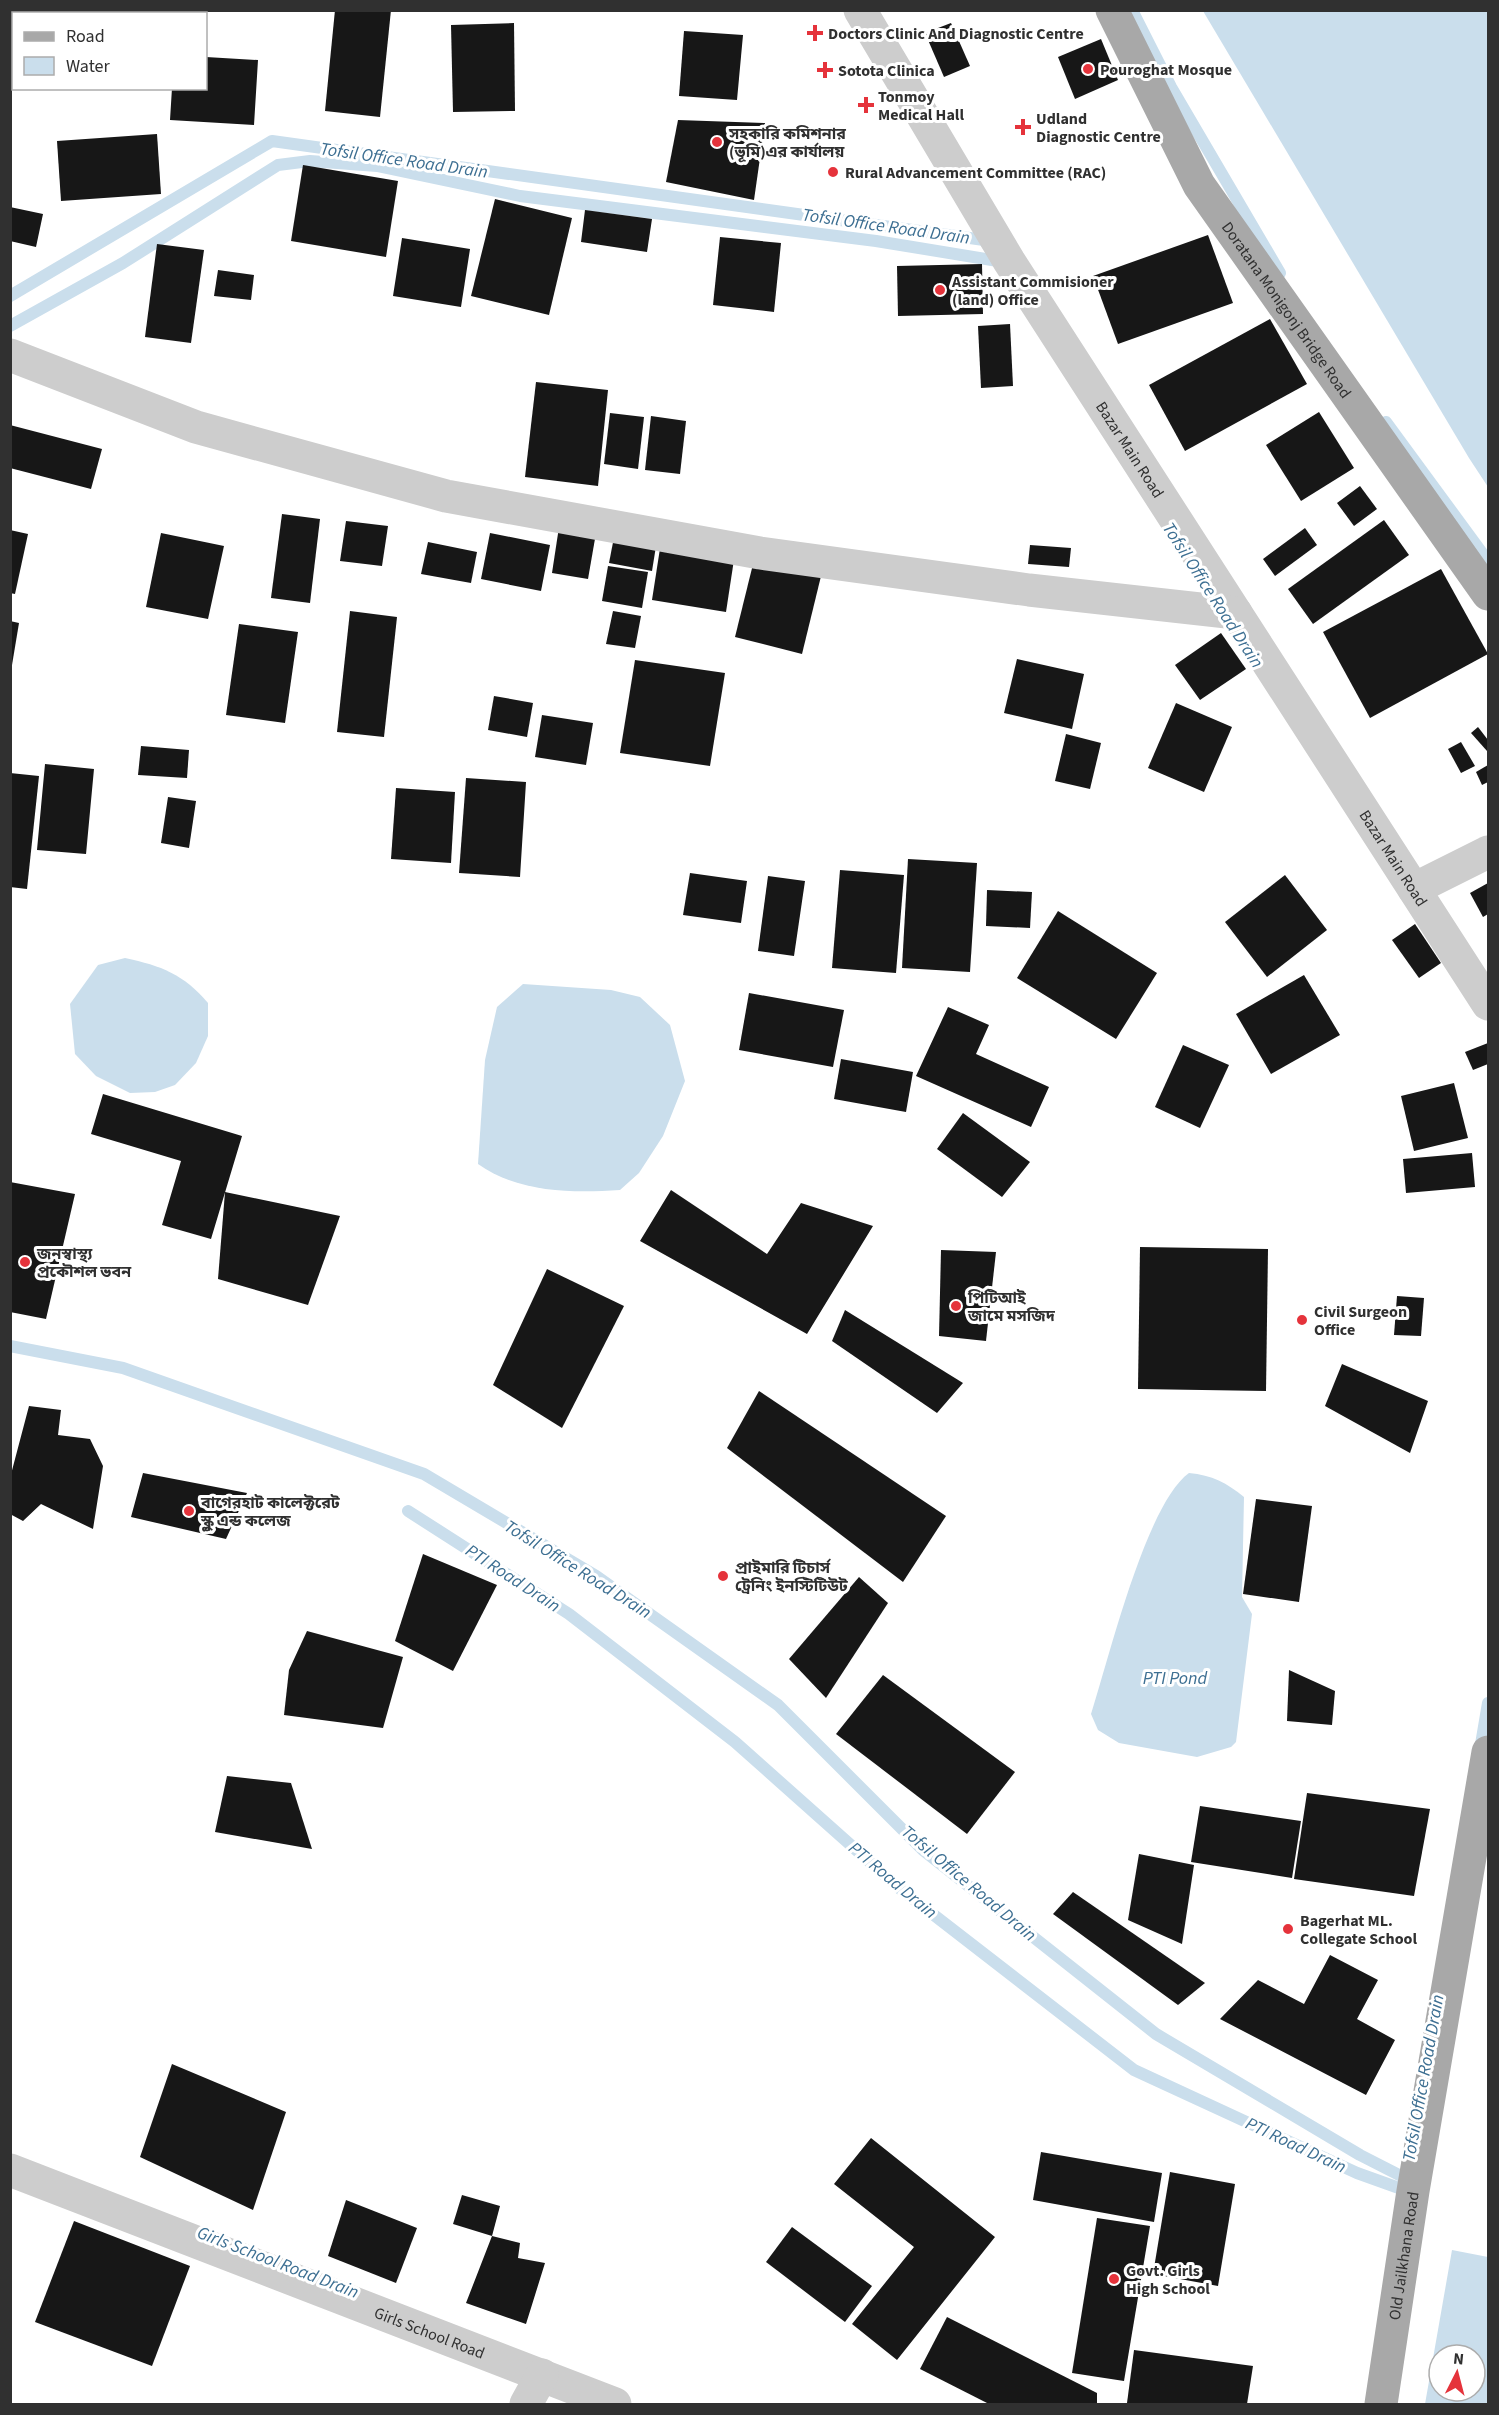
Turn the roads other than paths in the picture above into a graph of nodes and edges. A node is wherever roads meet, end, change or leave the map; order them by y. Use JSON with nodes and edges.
{"nodes":[{"id":1,"x":860,"y":10,"type":"edge"},
{"id":2,"x":1112,"y":10,"type":"edge"},
{"id":3,"x":10,"y":355,"type":"edge"},
{"id":4,"x":1488,"y":594,"type":"edge"},
{"id":5,"x":1236,"y":614,"type":"junction"},
{"id":6,"x":1488,"y":852,"type":"edge"},
{"id":7,"x":1414,"y":889,"type":"junction"},
{"id":8,"x":1488,"y":1004,"type":"edge"},
{"id":9,"x":1488,"y":1752,"type":"edge"},
{"id":10,"x":10,"y":2170,"type":"edge"},
{"id":11,"x":542,"y":2375,"type":"junction"},
{"id":12,"x":526,"y":2404,"type":"edge"},
{"id":13,"x":615,"y":2404,"type":"edge"},
{"id":14,"x":1381,"y":2404,"type":"edge"}],
"edges":[{"from":1,"to":5,"type":"street","name":"Bazar Main Road"},
{"from":2,"to":4,"type":"main road","name":"Doratana Monigonj Bridge Road"},
{"from":3,"to":5,"type":"street"},
{"from":5,"to":7,"type":"street","name":"Bazar Main Road"},
{"from":6,"to":7,"type":"street"},
{"from":7,"to":8,"type":"street","name":"Bazar Main Road"},
{"from":9,"to":14,"type":"main road","name":"Old Jailkhana Road"},
{"from":10,"to":11,"type":"street","name":"Girls School Road"},
{"from":11,"to":12,"type":"street"},
{"from":11,"to":13,"type":"street","name":"Girls School Road"}]}
